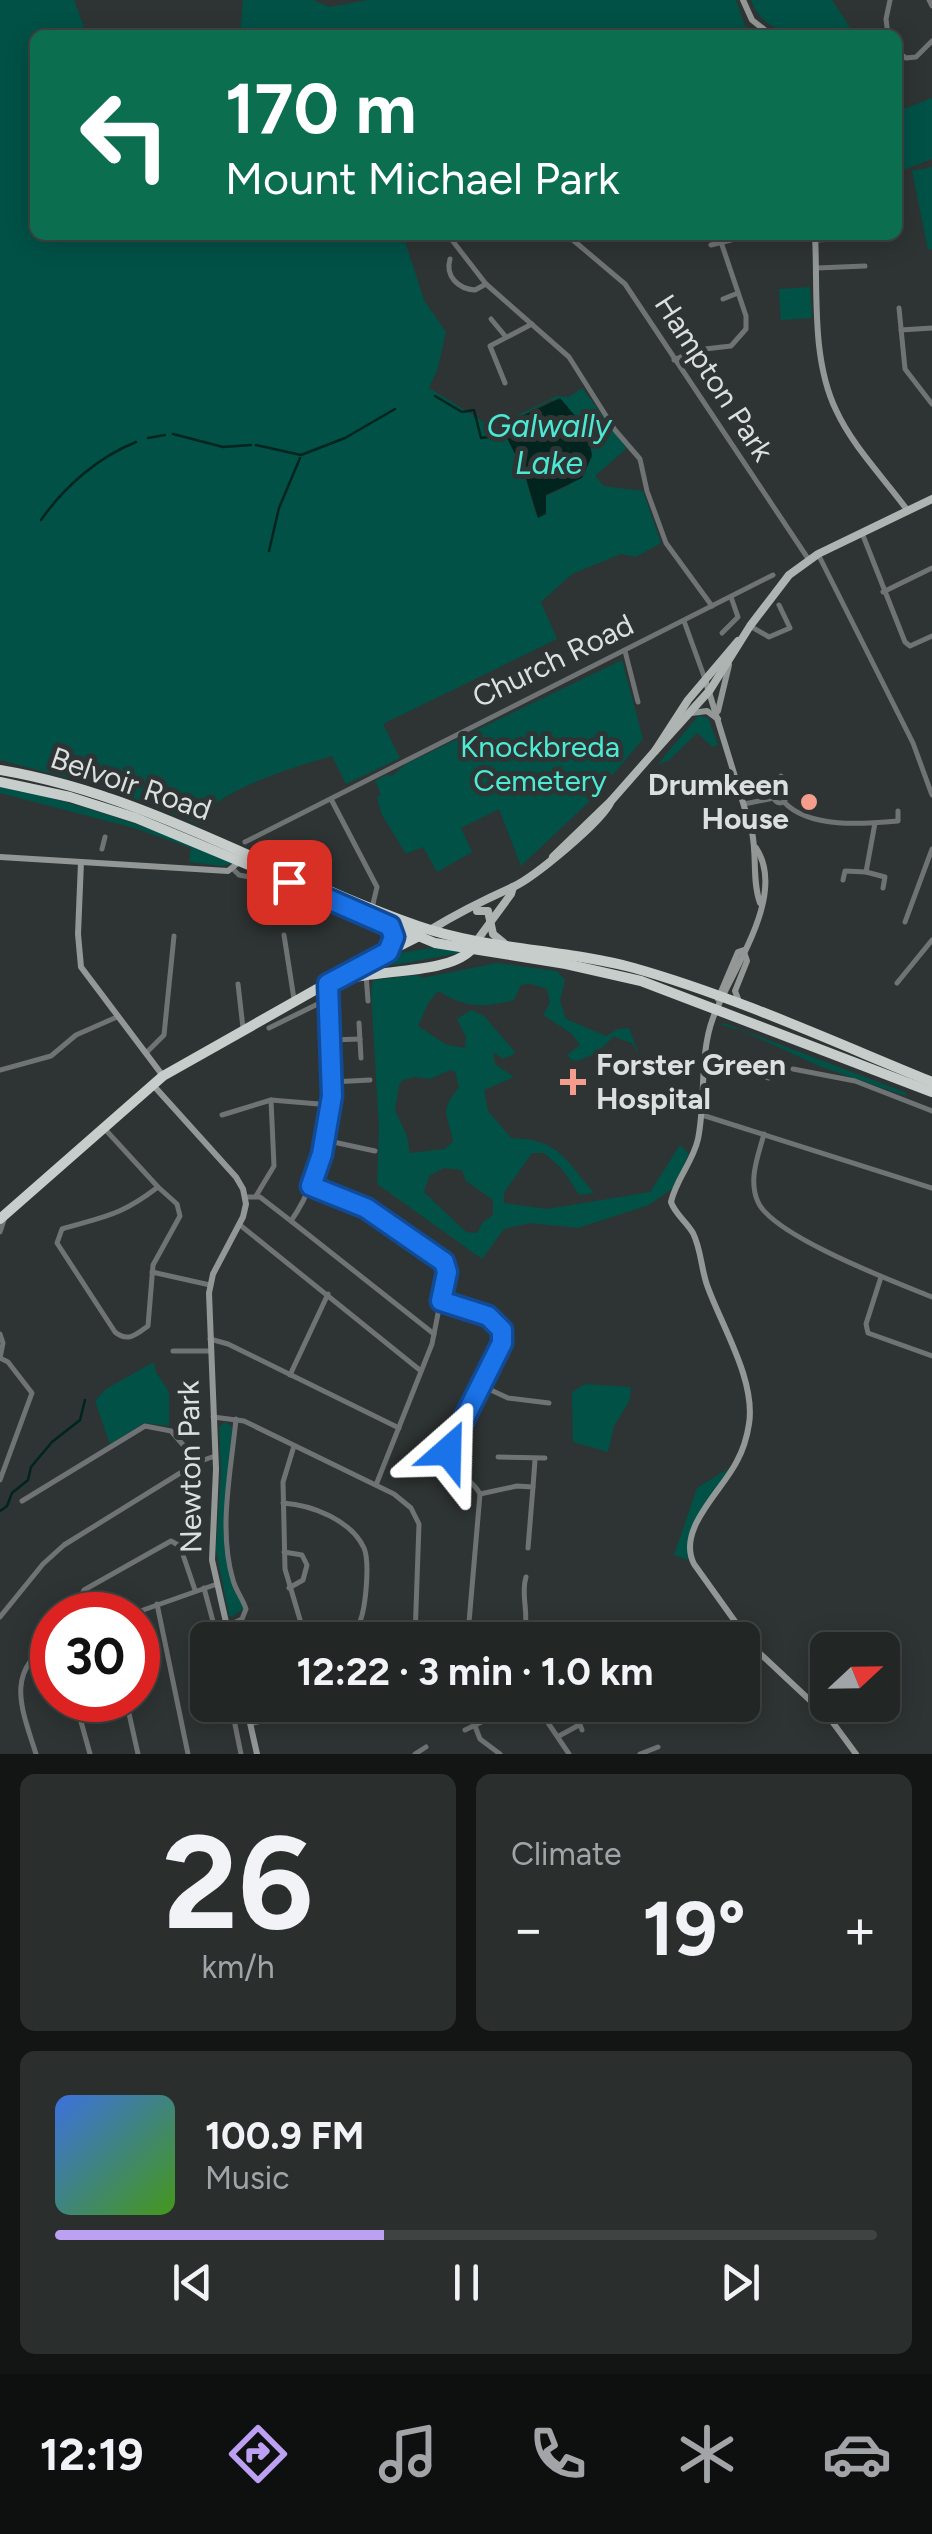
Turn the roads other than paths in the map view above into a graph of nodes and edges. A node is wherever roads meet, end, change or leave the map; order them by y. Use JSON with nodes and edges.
{"nodes":[{"id":1,"x":744,"y":0,"type":"edge"},
{"id":2,"x":890,"y":0,"type":"edge"},
{"id":3,"x":765,"y":30,"type":"edge"},
{"id":4,"x":888,"y":30,"type":"edge"},
{"id":5,"x":932,"y":40,"type":"edge"},
{"id":6,"x":902,"y":55,"type":"edge"},
{"id":7,"x":452,"y":240,"type":"edge"},
{"id":8,"x":574,"y":240,"type":"edge"},
{"id":9,"x":731,"y":240,"type":"dead end"},
{"id":10,"x":815,"y":240,"type":"edge"},
{"id":11,"x":720,"y":242,"type":"junction"},
{"id":12,"x":711,"y":245,"type":"dead end"},
{"id":13,"x":457,"y":263,"type":"dead end"},
{"id":14,"x":866,"y":266,"type":"dead end"},
{"id":15,"x":817,"y":268,"type":"junction"},
{"id":16,"x":486,"y":284,"type":"junction"},
{"id":17,"x":738,"y":293,"type":"junction"},
{"id":18,"x":723,"y":299,"type":"dead end"},
{"id":19,"x":899,"y":308,"type":"dead end"},
{"id":20,"x":493,"y":324,"type":"dead end"},
{"id":21,"x":532,"y":324,"type":"junction"},
{"id":22,"x":932,"y":328,"type":"edge"},
{"id":23,"x":901,"y":330,"type":"junction"},
{"id":24,"x":506,"y":337,"type":"junction"},
{"id":25,"x":674,"y":360,"type":"junction"},
{"id":26,"x":505,"y":384,"type":"dead end"},
{"id":27,"x":932,"y":404,"type":"edge"},
{"id":28,"x":896,"y":495,"type":"junction"},
{"id":29,"x":932,"y":499,"type":"edge"},
{"id":30,"x":908,"y":510,"type":"junction"},
{"id":31,"x":889,"y":520,"type":"junction"},
{"id":32,"x":862,"y":533,"type":"junction"},
{"id":33,"x":818,"y":554,"type":"junction"},
{"id":34,"x":809,"y":560,"type":"junction"},
{"id":35,"x":932,"y":568,"type":"edge"},
{"id":36,"x":773,"y":575,"type":"dead end"},
{"id":37,"x":883,"y":592,"type":"junction"},
{"id":38,"x":731,"y":597,"type":"junction"},
{"id":39,"x":780,"y":605,"type":"dead end"},
{"id":40,"x":712,"y":606,"type":"junction"},
{"id":41,"x":684,"y":620,"type":"junction"},
{"id":42,"x":749,"y":628,"type":"junction"},
{"id":43,"x":722,"y":633,"type":"dead end"},
{"id":44,"x":931,"y":638,"type":"edge"},
{"id":45,"x":738,"y":648,"type":"junction"},
{"id":46,"x":625,"y":651,"type":"junction"},
{"id":47,"x":698,"y":659,"type":"junction"},
{"id":48,"x":718,"y":663,"type":"junction"},
{"id":49,"x":729,"y":664,"type":"junction"},
{"id":50,"x":705,"y":679,"type":"junction"},
{"id":51,"x":710,"y":690,"type":"junction"},
{"id":52,"x":638,"y":702,"type":"dead end"},
{"id":53,"x":691,"y":713,"type":"junction"},
{"id":54,"x":718,"y":717,"type":"junction"},
{"id":55,"x":673,"y":723,"type":"junction"},
{"id":56,"x":654,"y":750,"type":"junction"},
{"id":57,"x":0,"y":770,"type":"edge"},
{"id":58,"x":781,"y":776,"type":"dead end"},
{"id":59,"x":0,"y":782,"type":"edge"},
{"id":60,"x":781,"y":791,"type":"junction"},
{"id":61,"x":932,"y":795,"type":"edge"},
{"id":62,"x":330,"y":798,"type":"junction"},
{"id":63,"x":774,"y":798,"type":"junction"},
{"id":64,"x":784,"y":802,"type":"junction"},
{"id":65,"x":744,"y":804,"type":"junction"},
{"id":66,"x":898,"y":811,"type":"dead end"},
{"id":67,"x":875,"y":823,"type":"junction"},
{"id":68,"x":105,"y":837,"type":"dead end"},
{"id":69,"x":932,"y":849,"type":"edge"},
{"id":70,"x":102,"y":856,"type":"junction"},
{"id":71,"x":241,"y":856,"type":"junction"},
{"id":72,"x":0,"y":858,"type":"edge"},
{"id":73,"x":81,"y":862,"type":"junction"},
{"id":74,"x":866,"y":872,"type":"junction"},
{"id":75,"x":266,"y":880,"type":"dead end"},
{"id":76,"x":843,"y":880,"type":"dead end"},
{"id":77,"x":512,"y":888,"type":"junction"},
{"id":78,"x":884,"y":888,"type":"dead end"},
{"id":79,"x":372,"y":908,"type":"junction"},
{"id":80,"x":454,"y":918,"type":"junction"},
{"id":81,"x":492,"y":918,"type":"junction"},
{"id":82,"x":905,"y":922,"type":"dead end"},
{"id":83,"x":390,"y":926,"type":"junction"},
{"id":84,"x":430,"y":930,"type":"junction"},
{"id":85,"x":284,"y":935,"type":"dead end"},
{"id":86,"x":174,"y":936,"type":"dead end"},
{"id":87,"x":418,"y":937,"type":"junction"},
{"id":88,"x":478,"y":939,"type":"junction"},
{"id":89,"x":932,"y":940,"type":"edge"},
{"id":90,"x":507,"y":944,"type":"junction"},
{"id":91,"x":470,"y":951,"type":"junction"},
{"id":92,"x":746,"y":951,"type":"junction"},
{"id":93,"x":388,"y":952,"type":"junction"},
{"id":94,"x":364,"y":968,"type":"junction"},
{"id":95,"x":673,"y":980,"type":"junction"},
{"id":96,"x":724,"y":982,"type":"junction"},
{"id":97,"x":330,"y":983,"type":"junction"},
{"id":98,"x":897,"y":983,"type":"dead end"},
{"id":99,"x":238,"y":984,"type":"dead end"},
{"id":100,"x":696,"y":988,"type":"junction"},
{"id":101,"x":330,"y":998,"type":"junction"},
{"id":102,"x":368,"y":1001,"type":"dead end"},
{"id":103,"x":296,"y":1002,"type":"junction"},
{"id":104,"x":719,"y":1003,"type":"junction"},
{"id":105,"x":741,"y":1006,"type":"junction"},
{"id":106,"x":117,"y":1017,"type":"junction"},
{"id":107,"x":359,"y":1022,"type":"dead end"},
{"id":108,"x":741,"y":1022,"type":"junction"},
{"id":109,"x":711,"y":1026,"type":"junction"},
{"id":110,"x":270,"y":1028,"type":"dead end"},
{"id":111,"x":244,"y":1030,"type":"junction"},
{"id":112,"x":777,"y":1034,"type":"junction"},
{"id":113,"x":360,"y":1039,"type":"junction"},
{"id":114,"x":330,"y":1040,"type":"junction"},
{"id":115,"x":146,"y":1053,"type":"junction"},
{"id":116,"x":360,"y":1058,"type":"dead end"},
{"id":117,"x":705,"y":1066,"type":"junction"},
{"id":118,"x":793,"y":1069,"type":"dead end"},
{"id":119,"x":0,"y":1070,"type":"edge"},
{"id":120,"x":163,"y":1076,"type":"junction"},
{"id":121,"x":769,"y":1078,"type":"dead end"},
{"id":122,"x":370,"y":1080,"type":"dead end"},
{"id":123,"x":332,"y":1082,"type":"junction"},
{"id":124,"x":932,"y":1082,"type":"edge"},
{"id":125,"x":152,"y":1084,"type":"junction"},
{"id":126,"x":932,"y":1092,"type":"edge"},
{"id":127,"x":271,"y":1100,"type":"junction"},
{"id":128,"x":331,"y":1105,"type":"junction"},
{"id":129,"x":932,"y":1111,"type":"edge"},
{"id":130,"x":222,"y":1115,"type":"dead end"},
{"id":131,"x":702,"y":1115,"type":"junction"},
{"id":132,"x":103,"y":1127,"type":"junction"},
{"id":133,"x":764,"y":1134,"type":"junction"},
{"id":134,"x":324,"y":1140,"type":"junction"},
{"id":135,"x":374,"y":1151,"type":"dead end"},
{"id":136,"x":158,"y":1186,"type":"junction"},
{"id":137,"x":311,"y":1186,"type":"junction"},
{"id":138,"x":932,"y":1188,"type":"edge"},
{"id":139,"x":256,"y":1196,"type":"junction"},
{"id":140,"x":245,"y":1197,"type":"junction"},
{"id":141,"x":4,"y":1216,"type":"edge"},
{"id":142,"x":291,"y":1221,"type":"junction"},
{"id":143,"x":240,"y":1225,"type":"junction"},
{"id":144,"x":0,"y":1232,"type":"edge"},
{"id":145,"x":152,"y":1272,"type":"junction"},
{"id":146,"x":882,"y":1276,"type":"junction"},
{"id":147,"x":210,"y":1285,"type":"junction"},
{"id":148,"x":328,"y":1294,"type":"junction"},
{"id":149,"x":932,"y":1298,"type":"edge"},
{"id":150,"x":441,"y":1301,"type":"junction"},
{"id":151,"x":0,"y":1334,"type":"edge"},
{"id":152,"x":434,"y":1335,"type":"junction"},
{"id":153,"x":210,"y":1339,"type":"junction"},
{"id":154,"x":173,"y":1351,"type":"dead end"},
{"id":155,"x":210,"y":1352,"type":"junction"},
{"id":156,"x":932,"y":1356,"type":"edge"},
{"id":157,"x":0,"y":1358,"type":"edge"},
{"id":158,"x":422,"y":1370,"type":"junction"},
{"id":159,"x":290,"y":1375,"type":"junction"},
{"id":160,"x":480,"y":1385,"type":"junction"},
{"id":161,"x":549,"y":1403,"type":"dead end"},
{"id":162,"x":214,"y":1417,"type":"junction"},
{"id":163,"x":236,"y":1418,"type":"junction"},
{"id":164,"x":399,"y":1428,"type":"junction"},
{"id":165,"x":294,"y":1446,"type":"junction"},
{"id":166,"x":216,"y":1456,"type":"junction"},
{"id":167,"x":498,"y":1457,"type":"dead end"},
{"id":168,"x":545,"y":1458,"type":"dead end"},
{"id":169,"x":536,"y":1459,"type":"junction"},
{"id":170,"x":198,"y":1462,"type":"junction"},
{"id":171,"x":0,"y":1480,"type":"edge"},
{"id":172,"x":376,"y":1486,"type":"junction"},
{"id":173,"x":533,"y":1487,"type":"junction"},
{"id":174,"x":480,"y":1494,"type":"junction"},
{"id":175,"x":22,"y":1501,"type":"dead end"},
{"id":176,"x":283,"y":1503,"type":"junction"},
{"id":177,"x":528,"y":1548,"type":"dead end"},
{"id":178,"x":284,"y":1552,"type":"junction"},
{"id":179,"x":526,"y":1577,"type":"dead end"},
{"id":180,"x":217,"y":1584,"type":"junction"},
{"id":181,"x":204,"y":1588,"type":"junction"},
{"id":182,"x":288,"y":1588,"type":"junction"},
{"id":183,"x":195,"y":1590,"type":"junction"},
{"id":184,"x":83,"y":1592,"type":"edge"},
{"id":185,"x":160,"y":1603,"type":"edge"},
{"id":186,"x":0,"y":1617,"type":"edge"},
{"id":187,"x":160,"y":1619,"type":"edge"},
{"id":188,"x":213,"y":1622,"type":"edge"},
{"id":189,"x":230,"y":1622,"type":"edge"},
{"id":190,"x":236,"y":1622,"type":"edge"},
{"id":191,"x":300,"y":1622,"type":"edge"},
{"id":192,"x":359,"y":1622,"type":"edge"},
{"id":193,"x":415,"y":1622,"type":"edge"},
{"id":194,"x":469,"y":1622,"type":"edge"},
{"id":195,"x":527,"y":1622,"type":"edge"},
{"id":196,"x":30,"y":1663,"type":"edge"},
{"id":197,"x":81,"y":1722,"type":"edge"},
{"id":198,"x":131,"y":1722,"type":"edge"},
{"id":199,"x":235,"y":1722,"type":"edge"},
{"id":200,"x":257,"y":1722,"type":"edge"},
{"id":201,"x":483,"y":1722,"type":"edge"},
{"id":202,"x":548,"y":1722,"type":"edge"},
{"id":203,"x":250,"y":1724,"type":"joint"},
{"id":204,"x":580,"y":1725,"type":"dead end"},
{"id":205,"x":475,"y":1726,"type":"junction"},
{"id":206,"x":466,"y":1730,"type":"dead end"},
{"id":207,"x":558,"y":1736,"type":"junction"},
{"id":208,"x":426,"y":1747,"type":"dead end"},
{"id":209,"x":658,"y":1747,"type":"dead end"},
{"id":210,"x":36,"y":1754,"type":"edge"},
{"id":211,"x":90,"y":1754,"type":"edge"},
{"id":212,"x":138,"y":1754,"type":"edge"},
{"id":213,"x":188,"y":1754,"type":"edge"},
{"id":214,"x":241,"y":1754,"type":"edge"},
{"id":215,"x":256,"y":1754,"type":"edge"},
{"id":216,"x":415,"y":1754,"type":"edge"},
{"id":217,"x":500,"y":1754,"type":"edge"},
{"id":218,"x":569,"y":1754,"type":"edge"},
{"id":219,"x":642,"y":1754,"type":"edge"},
{"id":220,"x":856,"y":1754,"type":"edge"}],
"edges":[{"from":1,"to":3,"type":"street"},
{"from":2,"to":4,"type":"street"},
{"from":5,"to":6,"type":"street"},
{"from":7,"to":16,"type":"street"},
{"from":8,"to":25,"type":"street","name":"Hampton Park"},
{"from":9,"to":11,"type":"street"},
{"from":10,"to":15,"type":"street"},
{"from":11,"to":12,"type":"street"},
{"from":11,"to":17,"type":"street"},
{"from":13,"to":16,"type":"street"},
{"from":14,"to":15,"type":"street"},
{"from":15,"to":28,"type":"street"},
{"from":16,"to":21,"type":"street"},
{"from":17,"to":18,"type":"street"},
{"from":17,"to":25,"type":"street"},
{"from":19,"to":23,"type":"street"},
{"from":20,"to":24,"type":"street"},
{"from":21,"to":24,"type":"street"},
{"from":21,"to":40,"type":"street"},
{"from":22,"to":23,"type":"street"},
{"from":23,"to":27,"type":"street"},
{"from":24,"to":26,"type":"street"},
{"from":25,"to":34,"type":"street","name":"Hampton Park"},
{"from":28,"to":30,"type":"street"},
{"from":28,"to":31,"type":"street"},
{"from":29,"to":30,"type":"main road"},
{"from":30,"to":31,"type":"main road"},
{"from":31,"to":32,"type":"main road"},
{"from":32,"to":33,"type":"main road"},
{"from":32,"to":37,"type":"street"},
{"from":33,"to":34,"type":"main road"},
{"from":33,"to":61,"type":"street"},
{"from":34,"to":42,"type":"main road"},
{"from":35,"to":37,"type":"street"},
{"from":36,"to":38,"type":"street","name":"Church Road"},
{"from":37,"to":44,"type":"street"},
{"from":38,"to":40,"type":"street","name":"Church Road"},
{"from":38,"to":43,"type":"street"},
{"from":39,"to":42,"type":"street"},
{"from":40,"to":41,"type":"street","name":"Church Road"},
{"from":41,"to":46,"type":"street","name":"Church Road"},
{"from":41,"to":47,"type":"street"},
{"from":42,"to":45,"type":"main road"},
{"from":42,"to":48,"type":"main road"},
{"from":45,"to":49,"type":"main road"},
{"from":45,"to":50,"type":"main road"},
{"from":46,"to":52,"type":"street"},
{"from":46,"to":62,"type":"street","name":"Church Road"},
{"from":47,"to":48,"type":"street"},
{"from":47,"to":50,"type":"street"},
{"from":48,"to":50,"type":"main road"},
{"from":49,"to":51,"type":"main road"},
{"from":49,"to":54,"type":"street"},
{"from":50,"to":51,"type":"street"},
{"from":50,"to":55,"type":"main road"},
{"from":51,"to":53,"type":"main road"},
{"from":51,"to":54,"type":"street"},
{"from":51,"to":55,"type":"main road"},
{"from":53,"to":54,"type":"street"},
{"from":53,"to":56,"type":"main road"},
{"from":54,"to":65,"type":"street"},
{"from":55,"to":56,"type":"main road"},
{"from":56,"to":77,"type":"main road"},
{"from":57,"to":71,"type":"highway","name":"Belvoir Road"},
{"from":58,"to":60,"type":"street"},
{"from":59,"to":71,"type":"highway","name":"Belvoir Road"},
{"from":60,"to":63,"type":"street"},
{"from":60,"to":64,"type":"street"},
{"from":62,"to":71,"type":"street","name":"Church Road"},
{"from":62,"to":79,"type":"street"},
{"from":63,"to":64,"type":"street"},
{"from":63,"to":65,"type":"street"},
{"from":64,"to":67,"type":"street"},
{"from":65,"to":92,"type":"street"},
{"from":66,"to":67,"type":"street"},
{"from":67,"to":74,"type":"street"},
{"from":68,"to":70,"type":"street"},
{"from":69,"to":82,"type":"street"},
{"from":70,"to":71,"type":"street"},
{"from":70,"to":73,"type":"street"},
{"from":71,"to":75,"type":"street"},
{"from":71,"to":79,"type":"highway"},
{"from":71,"to":83,"type":"highway"},
{"from":72,"to":73,"type":"street"},
{"from":73,"to":106,"type":"street"},
{"from":74,"to":76,"type":"street"},
{"from":74,"to":78,"type":"street"},
{"from":77,"to":80,"type":"main road"},
{"from":77,"to":81,"type":"main road"},
{"from":79,"to":84,"type":"highway"},
{"from":80,"to":81,"type":"main road"},
{"from":80,"to":84,"type":"main road"},
{"from":81,"to":88,"type":"main road"},
{"from":81,"to":90,"type":"main road"},
{"from":83,"to":87,"type":"highway"},
{"from":83,"to":93,"type":"highway"},
{"from":84,"to":87,"type":"highway"},
{"from":84,"to":88,"type":"highway"},
{"from":85,"to":103,"type":"street"},
{"from":86,"to":115,"type":"street"},
{"from":87,"to":91,"type":"highway"},
{"from":87,"to":93,"type":"highway"},
{"from":88,"to":90,"type":"highway"},
{"from":88,"to":91,"type":"highway"},
{"from":89,"to":98,"type":"street"},
{"from":90,"to":95,"type":"highway"},
{"from":91,"to":94,"type":"highway"},
{"from":91,"to":104,"type":"highway"},
{"from":92,"to":96,"type":"street"},
{"from":92,"to":104,"type":"street"},
{"from":92,"to":105,"type":"street"},
{"from":93,"to":94,"type":"highway"},
{"from":94,"to":97,"type":"highway"},
{"from":94,"to":102,"type":"street"},
{"from":95,"to":100,"type":"highway"},
{"from":95,"to":104,"type":"highway"},
{"from":96,"to":100,"type":"street"},
{"from":96,"to":104,"type":"street"},
{"from":97,"to":101,"type":"street"},
{"from":97,"to":103,"type":"highway"},
{"from":99,"to":111,"type":"street"},
{"from":100,"to":104,"type":"highway"},
{"from":101,"to":110,"type":"street"},
{"from":101,"to":114,"type":"street"},
{"from":103,"to":111,"type":"highway"},
{"from":104,"to":105,"type":"highway"},
{"from":104,"to":108,"type":"highway"},
{"from":104,"to":109,"type":"street"},
{"from":104,"to":112,"type":"highway"},
{"from":105,"to":124,"type":"highway"},
{"from":106,"to":115,"type":"street"},
{"from":106,"to":119,"type":"street"},
{"from":107,"to":113,"type":"street"},
{"from":108,"to":109,"type":"street"},
{"from":108,"to":112,"type":"highway"},
{"from":109,"to":117,"type":"street"},
{"from":111,"to":120,"type":"highway"},
{"from":112,"to":126,"type":"highway"},
{"from":113,"to":114,"type":"street"},
{"from":113,"to":116,"type":"street"},
{"from":114,"to":123,"type":"street"},
{"from":115,"to":120,"type":"street"},
{"from":117,"to":121,"type":"street"},
{"from":117,"to":131,"type":"street"},
{"from":118,"to":129,"type":"street"},
{"from":120,"to":125,"type":"highway"},
{"from":122,"to":123,"type":"street"},
{"from":123,"to":128,"type":"street"},
{"from":125,"to":132,"type":"highway"},
{"from":125,"to":140,"type":"street"},
{"from":127,"to":128,"type":"street"},
{"from":127,"to":130,"type":"street"},
{"from":127,"to":139,"type":"street"},
{"from":128,"to":134,"type":"street"},
{"from":131,"to":133,"type":"street"},
{"from":131,"to":220,"type":"street"},
{"from":132,"to":136,"type":"street"},
{"from":132,"to":141,"type":"highway"},
{"from":133,"to":138,"type":"street"},
{"from":133,"to":146,"type":"street"},
{"from":134,"to":135,"type":"street"},
{"from":134,"to":137,"type":"street"},
{"from":136,"to":145,"type":"street"},
{"from":136,"to":145,"type":"street"},
{"from":137,"to":142,"type":"street"},
{"from":137,"to":150,"type":"street"},
{"from":139,"to":140,"type":"street"},
{"from":139,"to":142,"type":"street"},
{"from":140,"to":143,"type":"street","name":"Newton Park"},
{"from":141,"to":144,"type":"street"},
{"from":142,"to":152,"type":"street"},
{"from":143,"to":147,"type":"street","name":"Newton Park"},
{"from":143,"to":148,"type":"street"},
{"from":145,"to":147,"type":"street"},
{"from":146,"to":149,"type":"street"},
{"from":146,"to":156,"type":"street"},
{"from":147,"to":153,"type":"street","name":"Newton Park"},
{"from":148,"to":158,"type":"street"},
{"from":148,"to":159,"type":"street"},
{"from":150,"to":152,"type":"street"},
{"from":150,"to":160,"type":"street"},
{"from":151,"to":157,"type":"street"},
{"from":152,"to":158,"type":"street"},
{"from":153,"to":155,"type":"street","name":"Newton Park"},
{"from":153,"to":159,"type":"street"},
{"from":154,"to":155,"type":"street","name":"Newton Park"},
{"from":155,"to":162,"type":"street","name":"Newton Park"},
{"from":157,"to":171,"type":"street"},
{"from":158,"to":164,"type":"street"},
{"from":159,"to":164,"type":"street"},
{"from":160,"to":161,"type":"street"},
{"from":160,"to":174,"type":"street"},
{"from":162,"to":163,"type":"street"},
{"from":162,"to":166,"type":"street","name":"Newton Park"},
{"from":163,"to":165,"type":"street"},
{"from":163,"to":190,"type":"street"},
{"from":164,"to":172,"type":"street"},
{"from":165,"to":172,"type":"street"},
{"from":165,"to":176,"type":"street"},
{"from":166,"to":170,"type":"street"},
{"from":166,"to":180,"type":"street","name":"Newton Park"},
{"from":167,"to":169,"type":"street"},
{"from":168,"to":169,"type":"street"},
{"from":169,"to":173,"type":"street"},
{"from":170,"to":175,"type":"street"},
{"from":170,"to":186,"type":"street"},
{"from":172,"to":193,"type":"street"},
{"from":173,"to":174,"type":"street"},
{"from":173,"to":177,"type":"street"},
{"from":174,"to":194,"type":"street"},
{"from":176,"to":178,"type":"street"},
{"from":176,"to":192,"type":"street"},
{"from":178,"to":182,"type":"street"},
{"from":178,"to":182,"type":"street"},
{"from":179,"to":195,"type":"street"},
{"from":180,"to":181,"type":"street"},
{"from":180,"to":189,"type":"street","name":"Newton Park"},
{"from":181,"to":183,"type":"street"},
{"from":181,"to":188,"type":"street"},
{"from":182,"to":191,"type":"street"},
{"from":183,"to":184,"type":"street"},
{"from":183,"to":185,"type":"street"},
{"from":187,"to":213,"type":"street"},
{"from":196,"to":210,"type":"street"},
{"from":197,"to":211,"type":"street"},
{"from":198,"to":212,"type":"street"},
{"from":199,"to":214,"type":"street"},
{"from":200,"to":203,"type":"street"},
{"from":201,"to":205,"type":"street"},
{"from":202,"to":207,"type":"street"},
{"from":203,"to":215,"type":"street"},
{"from":204,"to":207,"type":"street"},
{"from":205,"to":206,"type":"street"},
{"from":205,"to":217,"type":"street"},
{"from":207,"to":218,"type":"street"},
{"from":208,"to":216,"type":"street"},
{"from":209,"to":219,"type":"street"}]}
